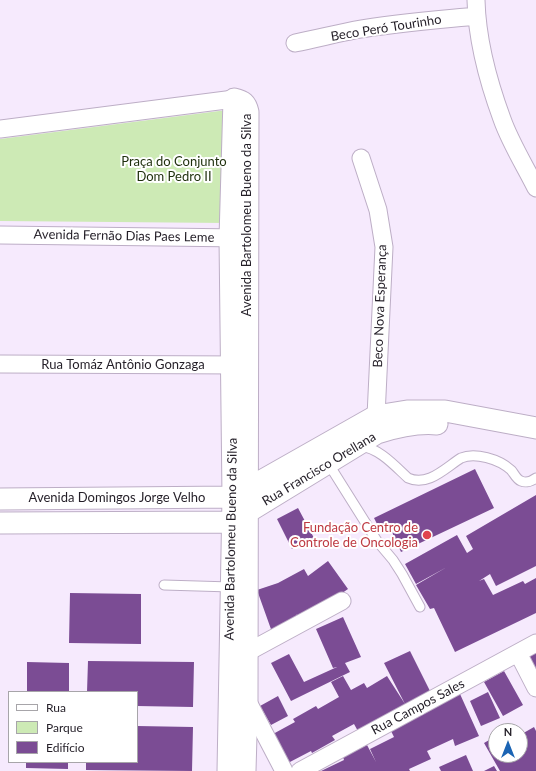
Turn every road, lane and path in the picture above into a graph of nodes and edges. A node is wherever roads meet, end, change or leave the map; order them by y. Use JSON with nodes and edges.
{"nodes":[{"id":1,"x":476,"y":8,"type":"edge"},
{"id":2,"x":295,"y":43,"type":"dead end"},
{"id":3,"x":234,"y":99,"type":"joint"},
{"id":4,"x":0,"y":129,"type":"edge"},
{"id":5,"x":361,"y":158,"type":"dead end"},
{"id":6,"x":536,"y":188,"type":"edge"},
{"id":7,"x":0,"y":235,"type":"edge"},
{"id":8,"x":239,"y":238,"type":"junction"},
{"id":9,"x":0,"y":364,"type":"edge"},
{"id":10,"x":239,"y":365,"type":"junction"},
{"id":11,"x":376,"y":424,"type":"junction"},
{"id":12,"x":536,"y":428,"type":"edge"},
{"id":13,"x":536,"y":442,"type":"edge"},
{"id":14,"x":356,"y":446,"type":"junction"},
{"id":15,"x":328,"y":463,"type":"junction"},
{"id":16,"x":536,"y":478,"type":"edge"},
{"id":17,"x":0,"y":499,"type":"edge"},
{"id":18,"x":240,"y":505,"type":"junction"},
{"id":19,"x":0,"y":522,"type":"edge"},
{"id":20,"x":164,"y":585,"type":"dead end"},
{"id":21,"x":231,"y":587,"type":"junction"},
{"id":22,"x":342,"y":601,"type":"dead end"},
{"id":23,"x":420,"y":607,"type":"dead end"},
{"id":24,"x":536,"y":643,"type":"edge"},
{"id":25,"x":246,"y":653,"type":"junction"},
{"id":26,"x":518,"y":653,"type":"junction"},
{"id":27,"x":536,"y":688,"type":"edge"},
{"id":28,"x":238,"y":700,"type":"junction"},
{"id":29,"x":228,"y":771,"type":"edge"},
{"id":30,"x":245,"y":771,"type":"edge"},
{"id":31,"x":284,"y":771,"type":"edge"},
{"id":32,"x":300,"y":771,"type":"edge"}],
"edges":[{"from":1,"to":2,"type":"street","name":"Beco Peró Tourinho"},
{"from":1,"to":6,"type":"street"},
{"from":3,"to":4,"type":"street"},
{"from":3,"to":8,"type":"street","name":"Avenida Bartolomeu Bueno da Silva"},
{"from":5,"to":11,"type":"street","name":"Beco Nova Esperança"},
{"from":7,"to":8,"type":"street","name":"Avenida Fernão Dias Paes Leme"},
{"from":8,"to":10,"type":"street","name":"Avenida Bartolomeu Bueno da Silva"},
{"from":9,"to":10,"type":"street","name":"Rua Tomáz Antônio Gonzaga"},
{"from":10,"to":18,"type":"street","name":"Avenida Bartolomeu Bueno da Silva"},
{"from":11,"to":12,"type":"street","name":"Rua Francisco Orellana"},
{"from":11,"to":13,"type":"street","name":"Rua Francisco Orellana"},
{"from":11,"to":14,"type":"street","name":"Rua Francisco Orellana"},
{"from":11,"to":18,"type":"street","name":"Rua Francisco Orellana"},
{"from":14,"to":15,"type":"street","name":"Rua Francisco Orellana"},
{"from":14,"to":16,"type":"lane"},
{"from":15,"to":18,"type":"street","name":"Rua Francisco Orellana"},
{"from":15,"to":23,"type":"lane"},
{"from":17,"to":18,"type":"street","name":"Avenida Domingos Jorge Velho"},
{"from":18,"to":19,"type":"street","name":"Avenida Domingos Jorge Velho"},
{"from":18,"to":21,"type":"street","name":"Avenida Bartolomeu Bueno da Silva"},
{"from":18,"to":25,"type":"street","name":"Avenida Bartolomeu Bueno da Silva"},
{"from":20,"to":21,"type":"lane"},
{"from":21,"to":28,"type":"street","name":"Avenida Bartolomeu Bueno da Silva"},
{"from":22,"to":25,"type":"street"},
{"from":24,"to":26,"type":"street","name":"Rua Campos Sales"},
{"from":25,"to":28,"type":"street","name":"Avenida Bartolomeu Bueno da Silva"},
{"from":26,"to":27,"type":"street"},
{"from":26,"to":32,"type":"street","name":"Rua Campos Sales"},
{"from":28,"to":29,"type":"street","name":"Avenida Bartolomeu Bueno da Silva"},
{"from":28,"to":30,"type":"street","name":"Avenida Bartolomeu Bueno da Silva"},
{"from":28,"to":31,"type":"street"}]}
